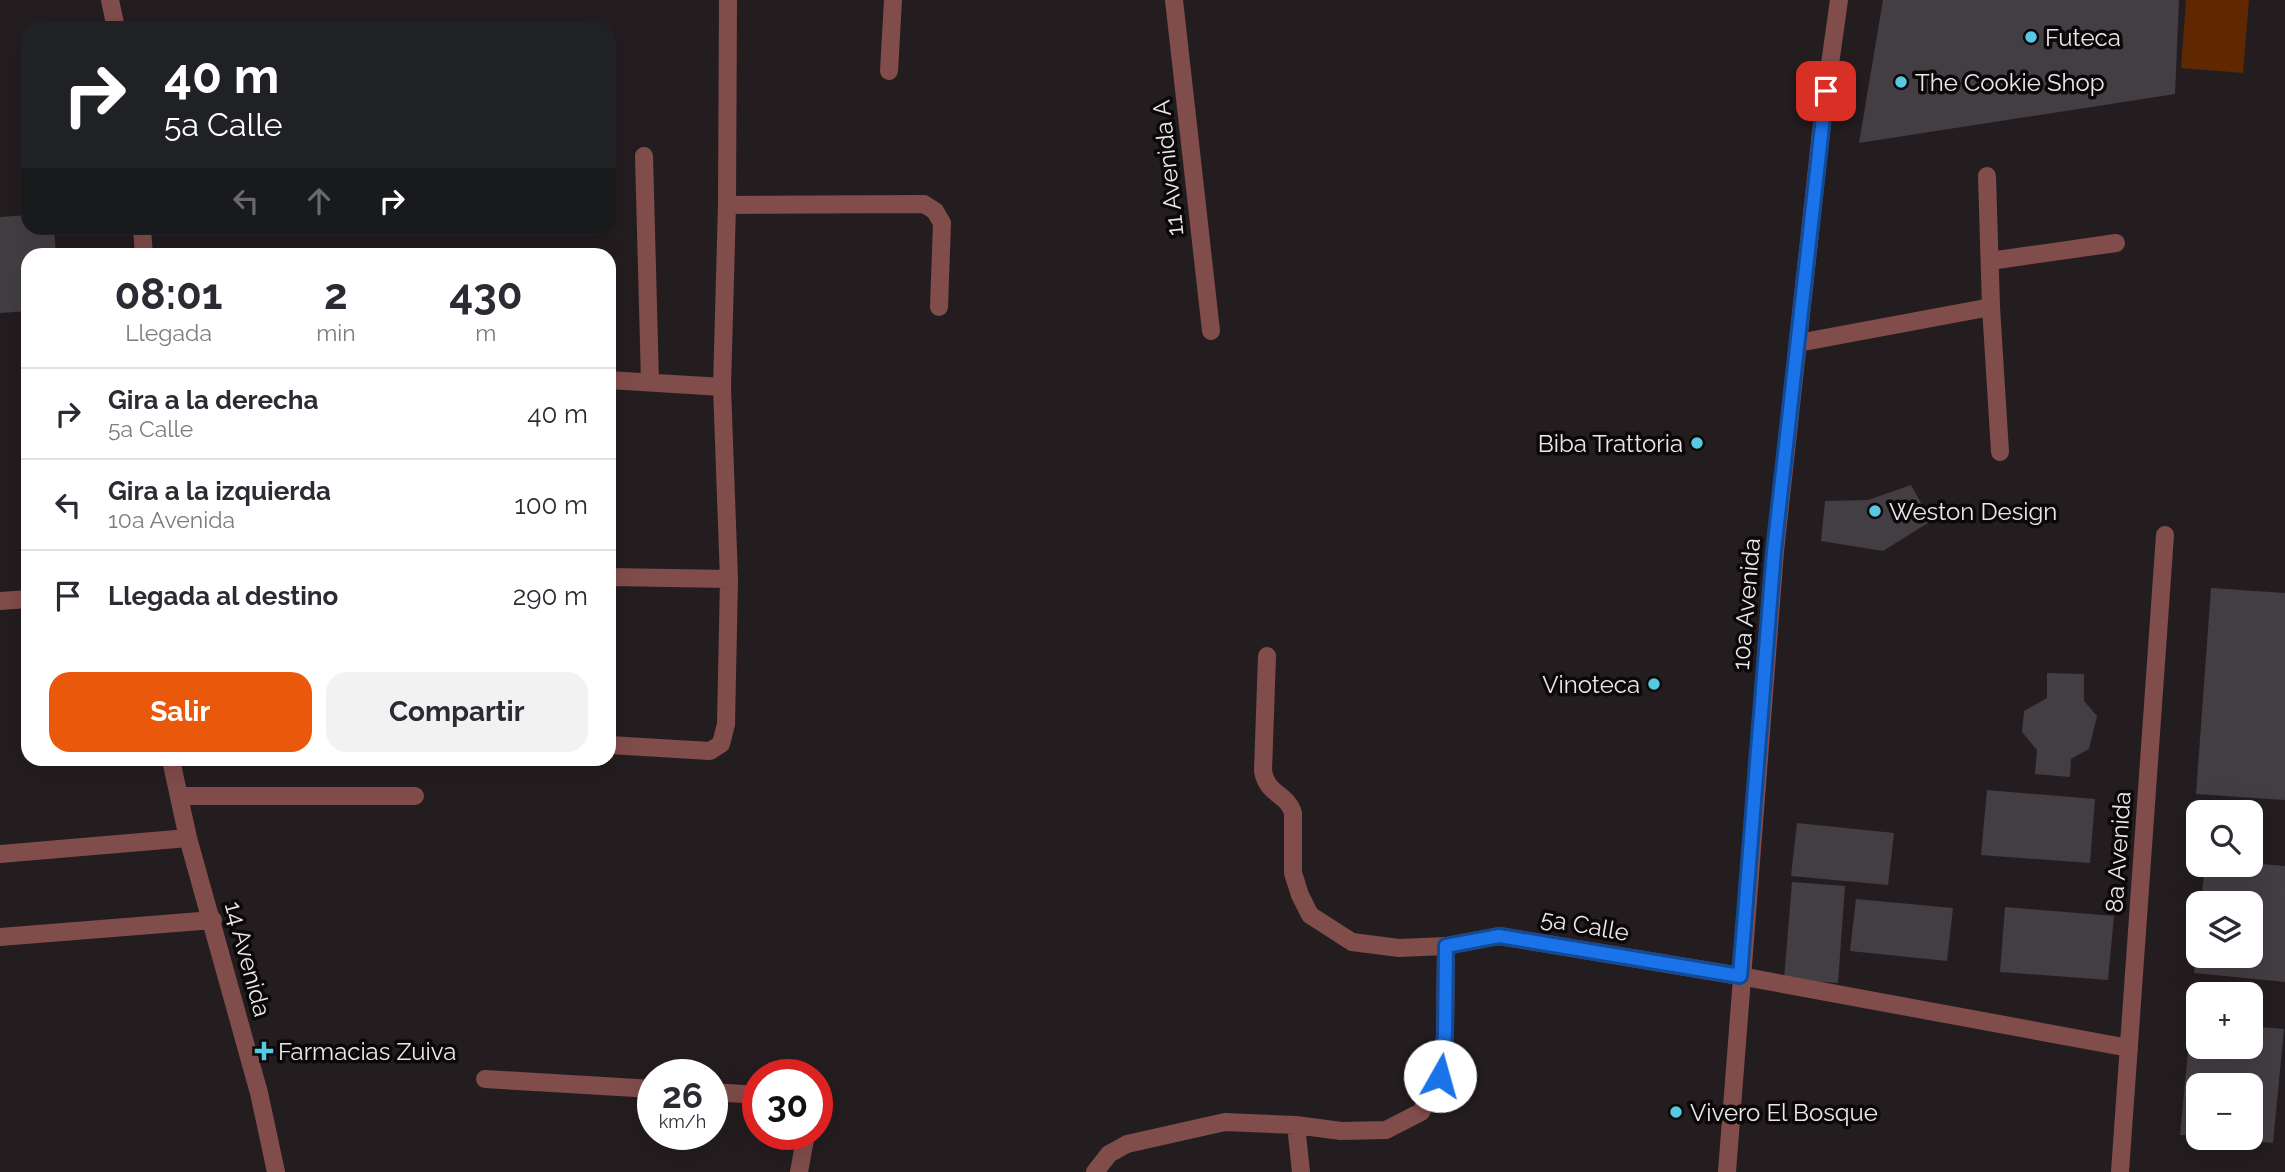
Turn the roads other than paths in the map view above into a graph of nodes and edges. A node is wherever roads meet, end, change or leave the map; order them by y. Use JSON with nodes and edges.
{"nodes":[{"id":1,"x":110,"y":0,"type":"edge"},
{"id":2,"x":728,"y":0,"type":"edge"},
{"id":3,"x":893,"y":0,"type":"edge"},
{"id":4,"x":1174,"y":0,"type":"edge"},
{"id":5,"x":1839,"y":0,"type":"edge"},
{"id":6,"x":114,"y":21,"type":"edge"},
{"id":7,"x":889,"y":71,"type":"dead end"},
{"id":8,"x":644,"y":156,"type":"dead end"},
{"id":9,"x":1987,"y":176,"type":"dead end"},
{"id":10,"x":727,"y":205,"type":"junction"},
{"id":11,"x":2116,"y":243,"type":"dead end"},
{"id":12,"x":1990,"y":261,"type":"junction"},
{"id":13,"x":939,"y":307,"type":"dead end"},
{"id":14,"x":1991,"y":307,"type":"junction"},
{"id":15,"x":1211,"y":331,"type":"dead end"},
{"id":16,"x":1798,"y":343,"type":"junction"},
{"id":17,"x":616,"y":381,"type":"edge"},
{"id":18,"x":650,"y":383,"type":"junction"},
{"id":19,"x":722,"y":387,"type":"junction"},
{"id":20,"x":2000,"y":452,"type":"dead end"},
{"id":21,"x":2165,"y":535,"type":"dead end"},
{"id":22,"x":616,"y":577,"type":"edge"},
{"id":23,"x":729,"y":579,"type":"junction"},
{"id":24,"x":21,"y":600,"type":"edge"},
{"id":25,"x":0,"y":601,"type":"edge"},
{"id":26,"x":1268,"y":656,"type":"dead end"},
{"id":27,"x":616,"y":745,"type":"edge"},
{"id":28,"x":172,"y":766,"type":"edge"},
{"id":29,"x":179,"y":796,"type":"junction"},
{"id":30,"x":415,"y":796,"type":"dead end"},
{"id":31,"x":188,"y":838,"type":"junction"},
{"id":32,"x":0,"y":854,"type":"edge"},
{"id":33,"x":213,"y":920,"type":"junction"},
{"id":34,"x":0,"y":937,"type":"edge"},
{"id":35,"x":1446,"y":946,"type":"junction"},
{"id":36,"x":1740,"y":976,"type":"junction"},
{"id":37,"x":2129,"y":1048,"type":"junction"},
{"id":38,"x":485,"y":1079,"type":"dead end"},
{"id":39,"x":637,"y":1088,"type":"edge"},
{"id":40,"x":1296,"y":1125,"type":"junction"},
{"id":41,"x":803,"y":1150,"type":"edge"},
{"id":42,"x":276,"y":1172,"type":"edge"},
{"id":43,"x":799,"y":1172,"type":"edge"},
{"id":44,"x":1096,"y":1172,"type":"edge"},
{"id":45,"x":1301,"y":1172,"type":"edge"},
{"id":46,"x":1727,"y":1172,"type":"edge"},
{"id":47,"x":2120,"y":1172,"type":"edge"}],
"edges":[{"from":1,"to":6,"type":"street"},
{"from":2,"to":10,"type":"street"},
{"from":3,"to":7,"type":"street"},
{"from":4,"to":15,"type":"street","name":"11 Avenida A"},
{"from":5,"to":16,"type":"street","name":"10a Avenida"},
{"from":8,"to":18,"type":"street"},
{"from":9,"to":12,"type":"street"},
{"from":10,"to":13,"type":"street"},
{"from":10,"to":19,"type":"street"},
{"from":11,"to":12,"type":"street"},
{"from":12,"to":14,"type":"street"},
{"from":14,"to":16,"type":"street"},
{"from":14,"to":20,"type":"street"},
{"from":16,"to":36,"type":"street","name":"10a Avenida"},
{"from":17,"to":18,"type":"street"},
{"from":18,"to":19,"type":"street"},
{"from":19,"to":23,"type":"street"},
{"from":21,"to":37,"type":"street","name":"8a Avenida"},
{"from":22,"to":23,"type":"street"},
{"from":23,"to":27,"type":"street"},
{"from":24,"to":25,"type":"street"},
{"from":26,"to":35,"type":"street","name":"5a Calle"},
{"from":28,"to":29,"type":"street","name":"14 Avenida"},
{"from":29,"to":30,"type":"street"},
{"from":29,"to":31,"type":"street","name":"14 Avenida"},
{"from":31,"to":32,"type":"street"},
{"from":31,"to":33,"type":"street","name":"14 Avenida"},
{"from":33,"to":34,"type":"street"},
{"from":33,"to":42,"type":"street","name":"14 Avenida"},
{"from":35,"to":36,"type":"street","name":"5a Calle"},
{"from":35,"to":40,"type":"street"},
{"from":36,"to":37,"type":"street","name":"5a Calle"},
{"from":36,"to":46,"type":"street","name":"10a Avenida"},
{"from":37,"to":47,"type":"street","name":"8a Avenida"},
{"from":38,"to":39,"type":"street"},
{"from":40,"to":44,"type":"street"},
{"from":40,"to":45,"type":"street"},
{"from":41,"to":43,"type":"street"}]}
